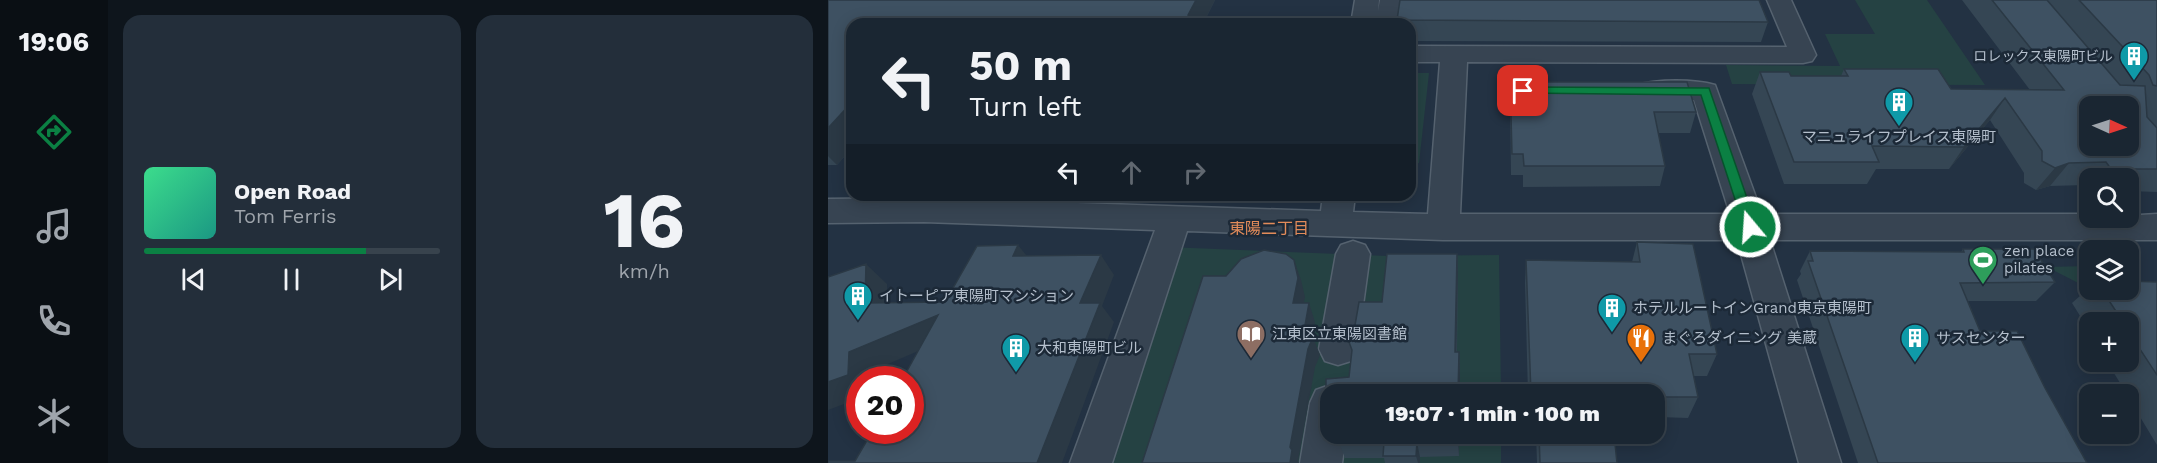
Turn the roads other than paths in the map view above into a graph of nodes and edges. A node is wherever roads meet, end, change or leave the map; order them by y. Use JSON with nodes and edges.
{"nodes":[{"id":1,"x":1367,"y":0,"type":"edge"},
{"id":2,"x":1392,"y":0,"type":"edge"},
{"id":3,"x":1779,"y":0,"type":"edge"},
{"id":4,"x":1365,"y":18,"type":"edge"},
{"id":5,"x":1389,"y":18,"type":"edge"},
{"id":6,"x":1416,"y":54,"type":"edge"},
{"id":7,"x":1454,"y":54,"type":"junction"},
{"id":8,"x":1626,"y":91,"type":"edge"},
{"id":9,"x":1337,"y":210,"type":"edge"},
{"id":10,"x":828,"y":211,"type":"edge"},
{"id":11,"x":1175,"y":219,"type":"junction"},
{"id":12,"x":1443,"y":227,"type":"junction"},
{"id":13,"x":1750,"y":227,"type":"junction"},
{"id":14,"x":2157,"y":227,"type":"edge"},
{"id":15,"x":1353,"y":254,"type":"dead end"},
{"id":16,"x":1334,"y":378,"type":"edge"},
{"id":17,"x":1091,"y":463,"type":"edge"},
{"id":18,"x":1321,"y":463,"type":"edge"},
{"id":19,"x":1820,"y":463,"type":"edge"}],
"edges":[{"from":1,"to":4,"type":"street"},
{"from":2,"to":5,"type":"street"},
{"from":3,"to":7,"type":"street"},
{"from":6,"to":7,"type":"street"},
{"from":7,"to":12,"type":"street"},
{"from":8,"to":13,"type":"street"},
{"from":9,"to":11,"type":"street"},
{"from":9,"to":12,"type":"street"},
{"from":10,"to":11,"type":"street"},
{"from":11,"to":17,"type":"street"},
{"from":12,"to":13,"type":"street"},
{"from":13,"to":14,"type":"street"},
{"from":13,"to":19,"type":"street"},
{"from":15,"to":16,"type":"street"},
{"from":16,"to":18,"type":"street"}]}
